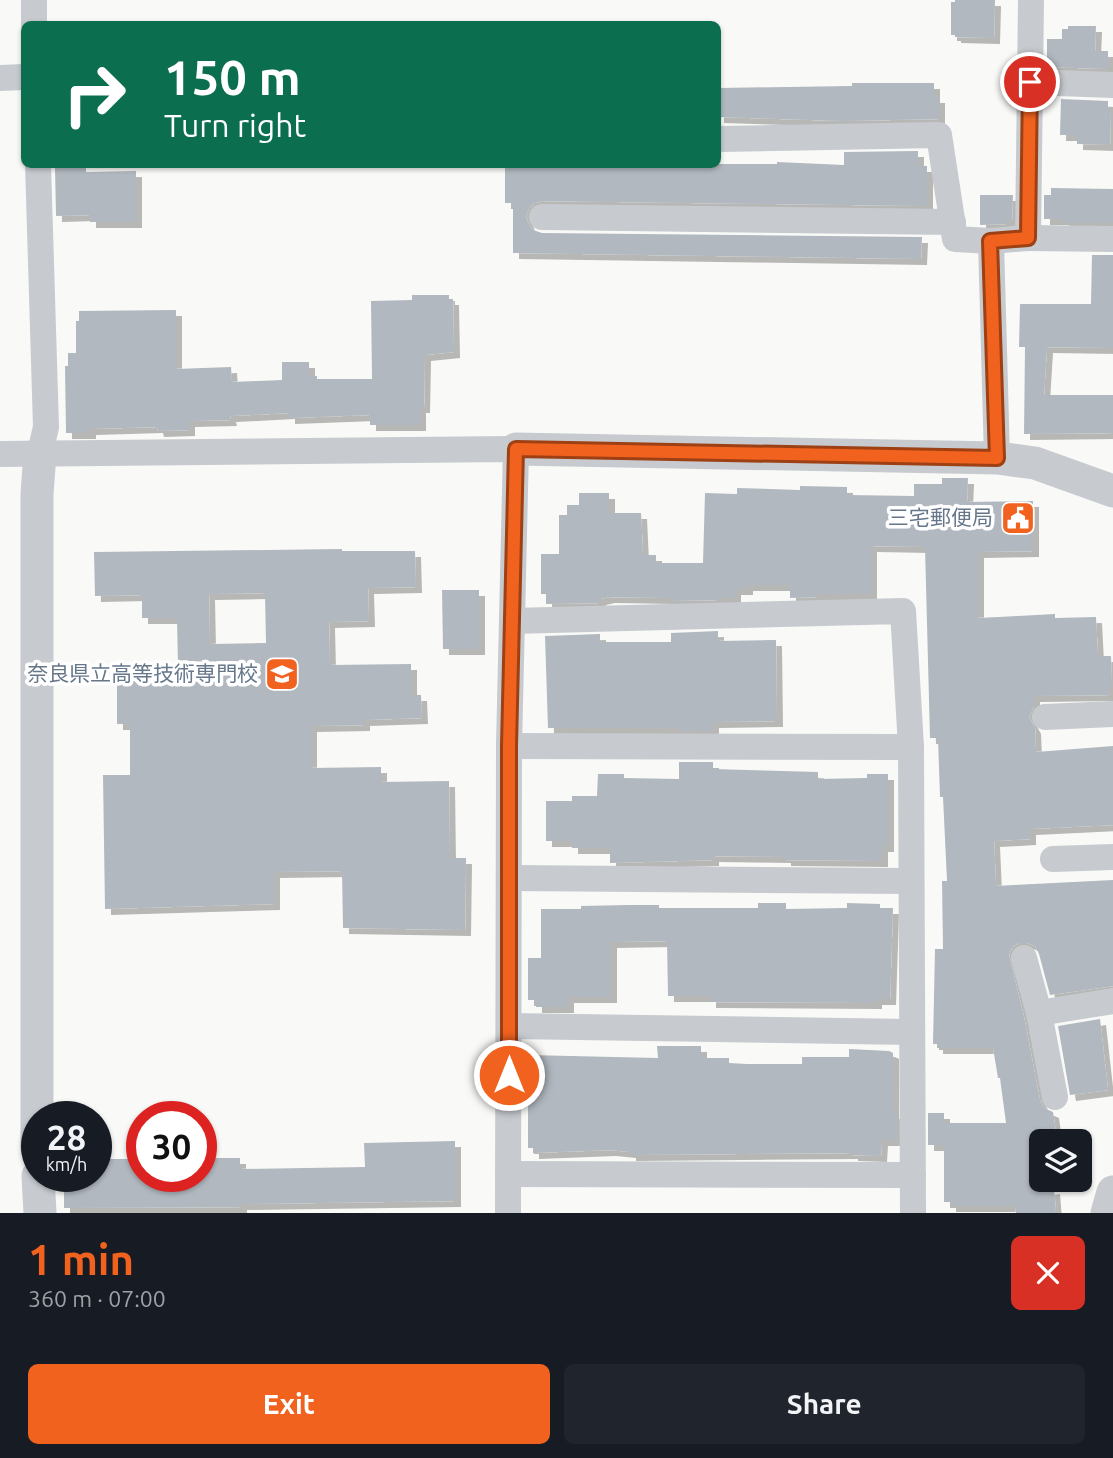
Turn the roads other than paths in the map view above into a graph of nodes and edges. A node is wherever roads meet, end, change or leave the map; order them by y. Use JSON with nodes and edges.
{"nodes":[{"id":1,"x":34,"y":0,"type":"edge"},
{"id":2,"x":1031,"y":0,"type":"edge"},
{"id":3,"x":34,"y":21,"type":"edge"},
{"id":4,"x":21,"y":77,"type":"edge"},
{"id":5,"x":0,"y":78,"type":"edge"},
{"id":6,"x":1030,"y":82,"type":"junction"},
{"id":7,"x":1113,"y":85,"type":"edge"},
{"id":8,"x":721,"y":139,"type":"edge"},
{"id":9,"x":38,"y":168,"type":"edge"},
{"id":10,"x":542,"y":217,"type":"dead end"},
{"id":11,"x":953,"y":222,"type":"junction"},
{"id":12,"x":1028,"y":238,"type":"junction"},
{"id":13,"x":1113,"y":239,"type":"edge"},
{"id":14,"x":990,"y":241,"type":"junction"},
{"id":15,"x":516,"y":449,"type":"junction"},
{"id":16,"x":40,"y":453,"type":"junction"},
{"id":17,"x":0,"y":454,"type":"edge"},
{"id":18,"x":997,"y":458,"type":"junction"},
{"id":19,"x":1113,"y":491,"type":"edge"},
{"id":20,"x":512,"y":621,"type":"junction"},
{"id":21,"x":1113,"y":715,"type":"edge"},
{"id":22,"x":1045,"y":718,"type":"dead end"},
{"id":23,"x":509,"y":746,"type":"junction"},
{"id":24,"x":911,"y":747,"type":"junction"},
{"id":25,"x":1113,"y":857,"type":"edge"},
{"id":26,"x":1053,"y":859,"type":"dead end"},
{"id":27,"x":509,"y":878,"type":"junction"},
{"id":28,"x":911,"y":881,"type":"junction"},
{"id":29,"x":1024,"y":958,"type":"dead end"},
{"id":30,"x":1113,"y":1001,"type":"edge"},
{"id":31,"x":1039,"y":1013,"type":"junction"},
{"id":32,"x":509,"y":1026,"type":"junction"},
{"id":33,"x":912,"y":1032,"type":"junction"},
{"id":34,"x":1055,"y":1097,"type":"dead end"},
{"id":35,"x":37,"y":1101,"type":"edge"},
{"id":36,"x":508,"y":1174,"type":"junction"},
{"id":37,"x":913,"y":1175,"type":"junction"},
{"id":38,"x":39,"y":1192,"type":"edge"},
{"id":39,"x":1113,"y":1192,"type":"edge"},
{"id":40,"x":40,"y":1213,"type":"edge"},
{"id":41,"x":508,"y":1213,"type":"edge"},
{"id":42,"x":913,"y":1213,"type":"edge"},
{"id":43,"x":1107,"y":1213,"type":"edge"}],
"edges":[{"from":1,"to":3,"type":"street"},
{"from":2,"to":6,"type":"street"},
{"from":4,"to":5,"type":"street"},
{"from":6,"to":7,"type":"street"},
{"from":6,"to":12,"type":"street"},
{"from":8,"to":11,"type":"street"},
{"from":9,"to":16,"type":"street"},
{"from":10,"to":11,"type":"street"},
{"from":11,"to":14,"type":"street"},
{"from":12,"to":13,"type":"street"},
{"from":12,"to":14,"type":"street"},
{"from":14,"to":18,"type":"street"},
{"from":15,"to":16,"type":"street"},
{"from":15,"to":18,"type":"street"},
{"from":15,"to":20,"type":"street"},
{"from":16,"to":17,"type":"street"},
{"from":16,"to":35,"type":"street"},
{"from":18,"to":19,"type":"street"},
{"from":20,"to":23,"type":"street"},
{"from":20,"to":24,"type":"street"},
{"from":21,"to":22,"type":"street"},
{"from":23,"to":24,"type":"street"},
{"from":23,"to":27,"type":"street"},
{"from":24,"to":28,"type":"street"},
{"from":25,"to":26,"type":"street"},
{"from":27,"to":28,"type":"street"},
{"from":27,"to":32,"type":"street"},
{"from":28,"to":33,"type":"street"},
{"from":29,"to":31,"type":"street"},
{"from":30,"to":31,"type":"street"},
{"from":31,"to":34,"type":"street"},
{"from":32,"to":33,"type":"street"},
{"from":32,"to":36,"type":"street"},
{"from":33,"to":37,"type":"street"},
{"from":36,"to":37,"type":"street"},
{"from":36,"to":41,"type":"street"},
{"from":37,"to":42,"type":"street"},
{"from":38,"to":40,"type":"street"},
{"from":39,"to":43,"type":"street"}]}
